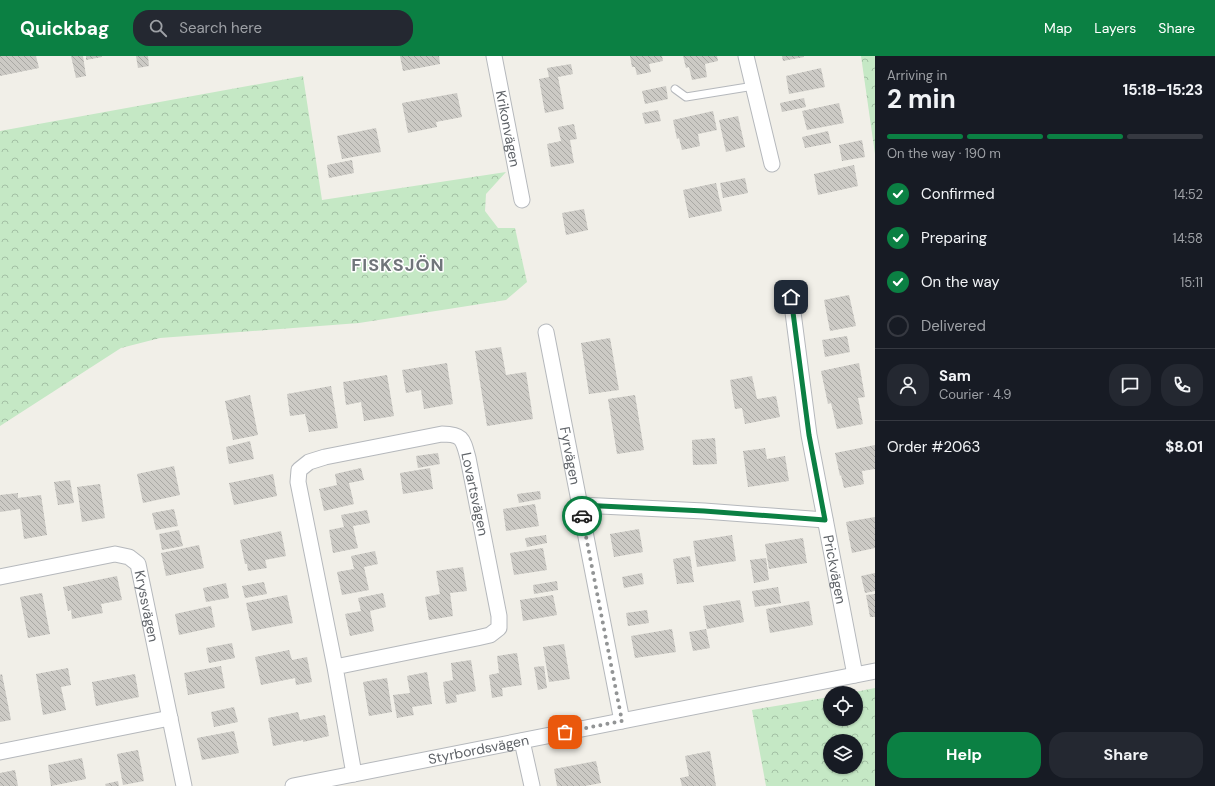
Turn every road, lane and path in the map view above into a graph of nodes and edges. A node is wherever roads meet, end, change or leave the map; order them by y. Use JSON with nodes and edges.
{"nodes":[{"id":1,"x":494,"y":56,"type":"edge"},
{"id":2,"x":746,"y":56,"type":"edge"},
{"id":3,"x":754,"y":86,"type":"junction"},
{"id":4,"x":675,"y":89,"type":"dead end"},
{"id":5,"x":772,"y":164,"type":"dead end"},
{"id":6,"x":522,"y":200,"type":"dead end"},
{"id":7,"x":791,"y":297,"type":"dead end"},
{"id":8,"x":546,"y":332,"type":"dead end"},
{"id":9,"x":580,"y":505,"type":"junction"},
{"id":10,"x":825,"y":520,"type":"junction"},
{"id":11,"x":0,"y":577,"type":"edge"},
{"id":12,"x":335,"y":667,"type":"junction"},
{"id":13,"x":875,"y":671,"type":"edge"},
{"id":14,"x":856,"y":675,"type":"junction"},
{"id":15,"x":170,"y":718,"type":"junction"},
{"id":16,"x":622,"y":721,"type":"junction"},
{"id":17,"x":522,"y":741,"type":"junction"},
{"id":18,"x":0,"y":752,"type":"edge"},
{"id":19,"x":354,"y":774,"type":"junction"},
{"id":20,"x":184,"y":786,"type":"edge"},
{"id":21,"x":293,"y":786,"type":"edge"},
{"id":22,"x":532,"y":786,"type":"edge"}],
"edges":[{"from":1,"to":6,"type":"street","name":"Krikonvägen"},
{"from":2,"to":3,"type":"street"},
{"from":3,"to":4,"type":"lane"},
{"from":3,"to":5,"type":"street"},
{"from":7,"to":10,"type":"street","name":"Prickvägen"},
{"from":8,"to":9,"type":"street","name":"Fyrvägen"},
{"from":9,"to":10,"type":"street"},
{"from":9,"to":16,"type":"street","name":"Fyrvägen"},
{"from":10,"to":14,"type":"street","name":"Prickvägen"},
{"from":11,"to":15,"type":"street","name":"Kryssvägen"},
{"from":12,"to":12,"type":"street","name":"Lovartsvägen"},
{"from":12,"to":19,"type":"street","name":"Lovartsvägen"},
{"from":13,"to":14,"type":"street","name":"Styrbordsvägen"},
{"from":14,"to":16,"type":"street","name":"Styrbordsvägen"},
{"from":15,"to":18,"type":"street"},
{"from":15,"to":20,"type":"street","name":"Kryssvägen"},
{"from":16,"to":17,"type":"street","name":"Styrbordsvägen"},
{"from":17,"to":19,"type":"street","name":"Styrbordsvägen"},
{"from":17,"to":22,"type":"street"},
{"from":19,"to":21,"type":"street","name":"Styrbordsvägen"}]}
